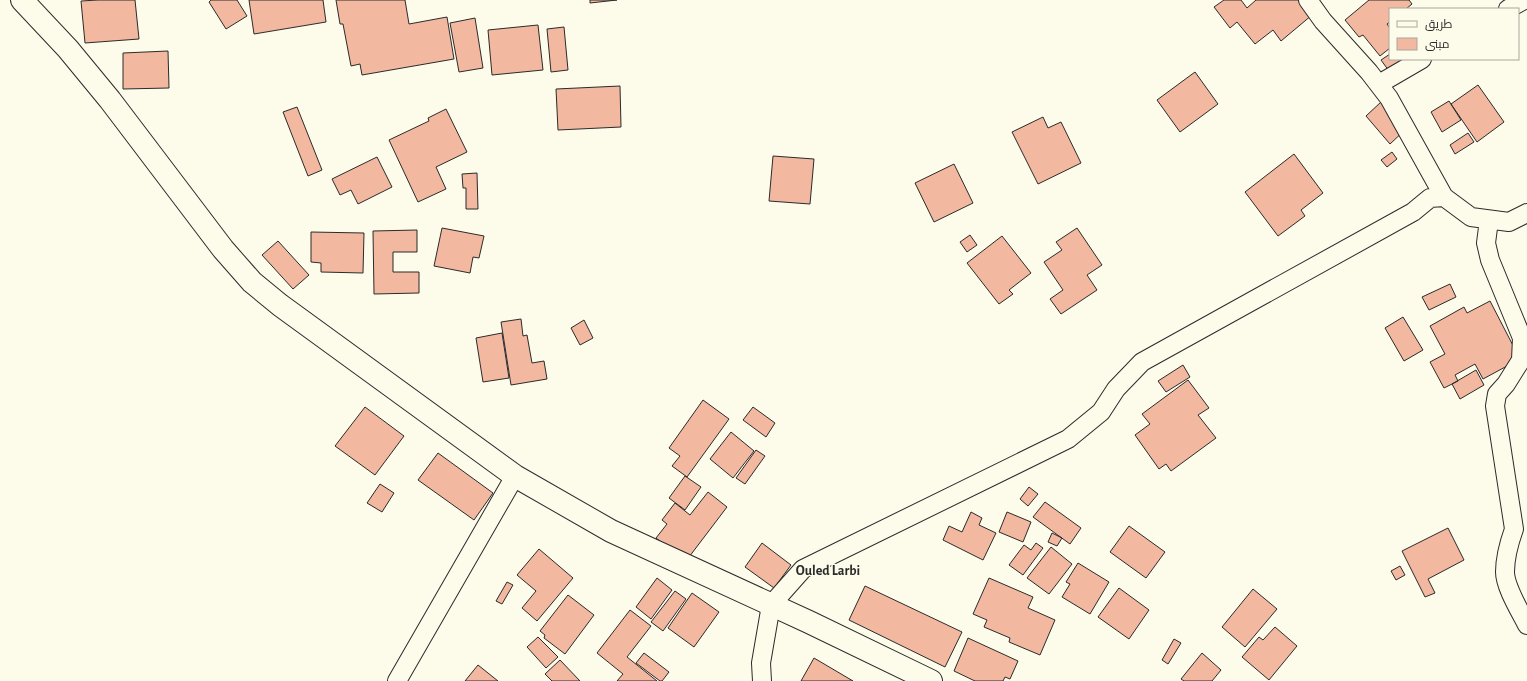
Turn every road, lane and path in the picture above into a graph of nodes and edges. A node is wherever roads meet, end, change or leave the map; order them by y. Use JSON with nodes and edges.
{"nodes":[{"id":1,"x":22,"y":0,"type":"edge"},
{"id":2,"x":1308,"y":0,"type":"edge"},
{"id":3,"x":1524,"y":0,"type":"edge"},
{"id":4,"x":1510,"y":8,"type":"edge"},
{"id":5,"x":1420,"y":60,"type":"edge"},
{"id":6,"x":1379,"y":84,"type":"junction"},
{"id":7,"x":1444,"y":197,"type":"junction"},
{"id":8,"x":1527,"y":213,"type":"edge"},
{"id":9,"x":1489,"y":220,"type":"junction"},
{"id":10,"x":515,"y":476,"type":"junction"},
{"id":11,"x":771,"y":605,"type":"junction"},
{"id":12,"x":1527,"y":625,"type":"edge"},
{"id":13,"x":398,"y":681,"type":"edge"},
{"id":14,"x":762,"y":681,"type":"edge"},
{"id":15,"x":931,"y":681,"type":"edge"}],
"edges":[{"from":1,"to":10,"type":"street"},
{"from":2,"to":6,"type":"street"},
{"from":3,"to":4,"type":"street"},
{"from":5,"to":6,"type":"street"},
{"from":6,"to":7,"type":"street"},
{"from":7,"to":9,"type":"street"},
{"from":7,"to":11,"type":"street"},
{"from":8,"to":9,"type":"street"},
{"from":9,"to":12,"type":"street"},
{"from":10,"to":11,"type":"street"},
{"from":10,"to":13,"type":"street"},
{"from":11,"to":14,"type":"street"},
{"from":11,"to":15,"type":"street"}]}
